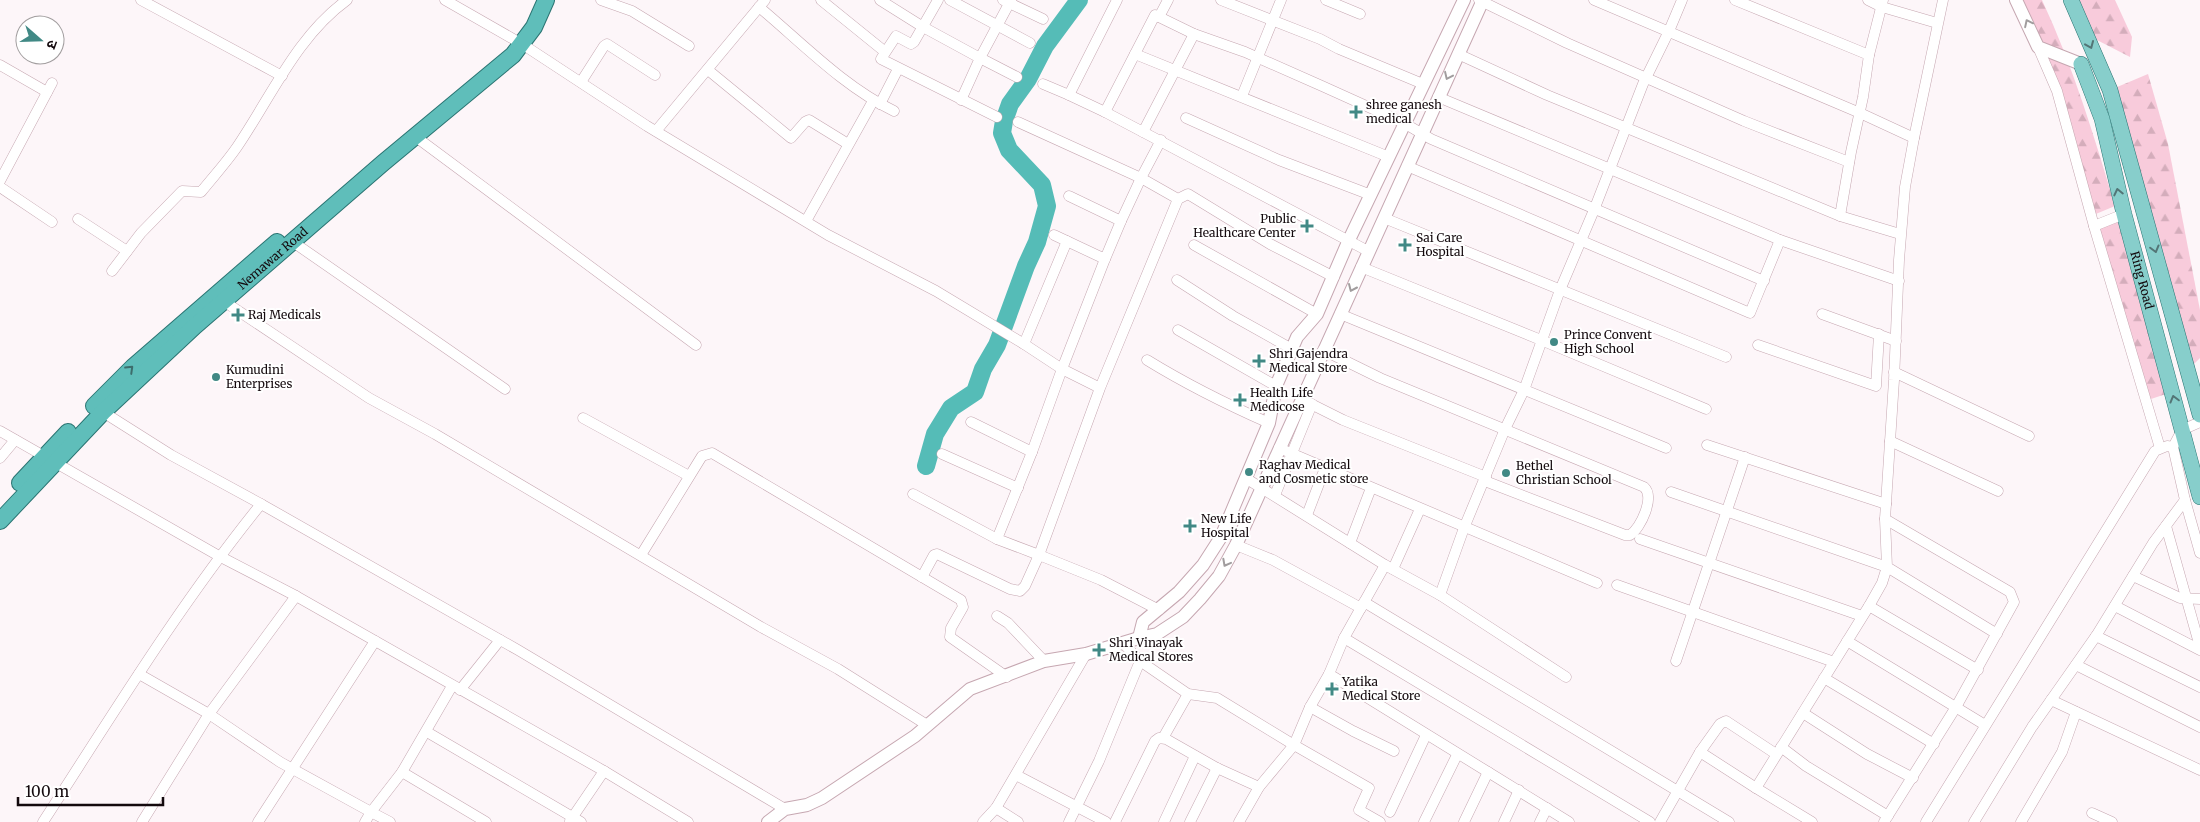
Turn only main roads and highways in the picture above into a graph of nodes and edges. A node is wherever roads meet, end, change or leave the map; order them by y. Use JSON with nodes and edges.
{"nodes":[{"id":1,"x":538,"y":0,"type":"edge"},
{"id":2,"x":546,"y":0,"type":"edge"},
{"id":3,"x":2071,"y":0,"type":"edge"},
{"id":4,"x":517,"y":42,"type":"junction"},
{"id":5,"x":2081,"y":64,"type":"road end"},
{"id":6,"x":463,"y":91,"type":"junction"},
{"id":7,"x":196,"y":319,"type":"junction"},
{"id":8,"x":2200,"y":415,"type":"edge"},
{"id":9,"x":49,"y":460,"type":"junction"},
{"id":10,"x":2193,"y":499,"type":"edge"},
{"id":11,"x":0,"y":505,"type":"edge"},
{"id":12,"x":0,"y":521,"type":"edge"}],
"edges":[{"from":1,"to":4,"type":"highway","name":"Nemawar Road"},
{"from":2,"to":4,"type":"highway","name":"Nemawar Road"},
{"from":3,"to":8,"type":"main road","name":"Ring Road","one_way":true},
{"from":4,"to":6,"type":"highway","name":"Nemawar Road"},
{"from":10,"to":5,"type":"main road","name":"Ring Road","one_way":true},
{"from":6,"to":7,"type":"highway","name":"Nemawar Road"},
{"from":6,"to":7,"type":"highway","name":"Nemawar Road"},
{"from":7,"to":9,"type":"highway","name":"Nemawar Road"},
{"from":9,"to":7,"type":"highway","name":"Nemawar Road","one_way":true},
{"from":9,"to":11,"type":"highway","name":"Nemawar Road"},
{"from":9,"to":12,"type":"highway","name":"Nemawar Road"}]}
